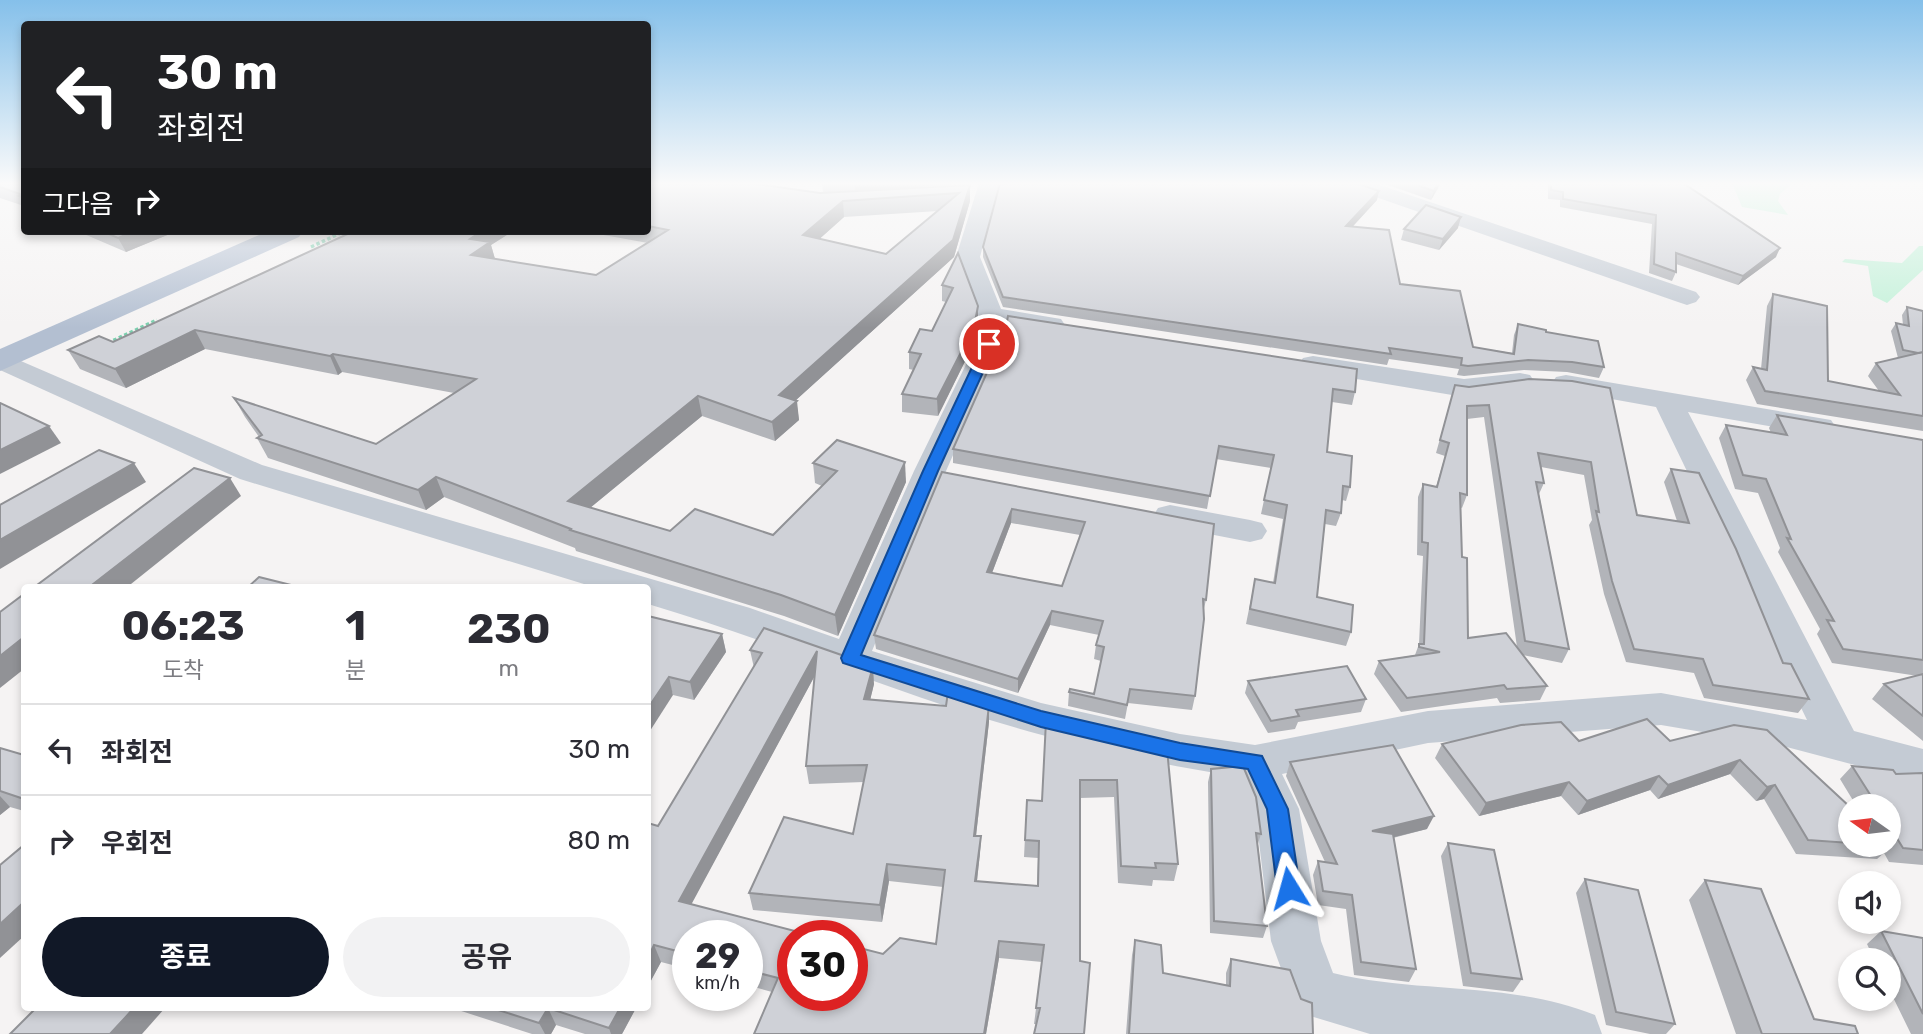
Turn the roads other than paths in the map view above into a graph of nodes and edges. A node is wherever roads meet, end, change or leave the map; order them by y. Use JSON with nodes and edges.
{"nodes":[{"id":1,"x":972,"y":231,"type":"edge"},
{"id":2,"x":1495,"y":231,"type":"edge"},
{"id":3,"x":281,"y":235,"type":"edge"},
{"id":4,"x":1687,"y":297,"type":"dead end"},
{"id":5,"x":993,"y":322,"type":"junction"},
{"id":6,"x":1083,"y":329,"type":"edge"},
{"id":7,"x":1286,"y":360,"type":"edge"},
{"id":8,"x":1,"y":361,"type":"edge"},
{"id":9,"x":1668,"y":401,"type":"junction"},
{"id":10,"x":1843,"y":429,"type":"edge"},
{"id":11,"x":1143,"y":511,"type":"edge"},
{"id":12,"x":1250,"y":531,"type":"dead end"},
{"id":13,"x":625,"y":584,"type":"edge"},
{"id":14,"x":651,"y":592,"type":"edge"},
{"id":15,"x":850,"y":658,"type":"junction"},
{"id":16,"x":1840,"y":744,"type":"junction"},
{"id":17,"x":1255,"y":762,"type":"junction"},
{"id":18,"x":1923,"y":766,"type":"edge"},
{"id":19,"x":1576,"y":1034,"type":"edge"}],
"edges":[{"from":1,"to":5,"type":"street"},
{"from":2,"to":4,"type":"street"},
{"from":3,"to":8,"type":"main road"},
{"from":5,"to":6,"type":"street"},
{"from":5,"to":15,"type":"street"},
{"from":7,"to":9,"type":"street"},
{"from":8,"to":13,"type":"street"},
{"from":9,"to":10,"type":"street"},
{"from":9,"to":16,"type":"street"},
{"from":11,"to":12,"type":"street"},
{"from":14,"to":15,"type":"street"},
{"from":15,"to":17,"type":"street"},
{"from":16,"to":17,"type":"street"},
{"from":16,"to":18,"type":"street"},
{"from":17,"to":19,"type":"street"}]}
